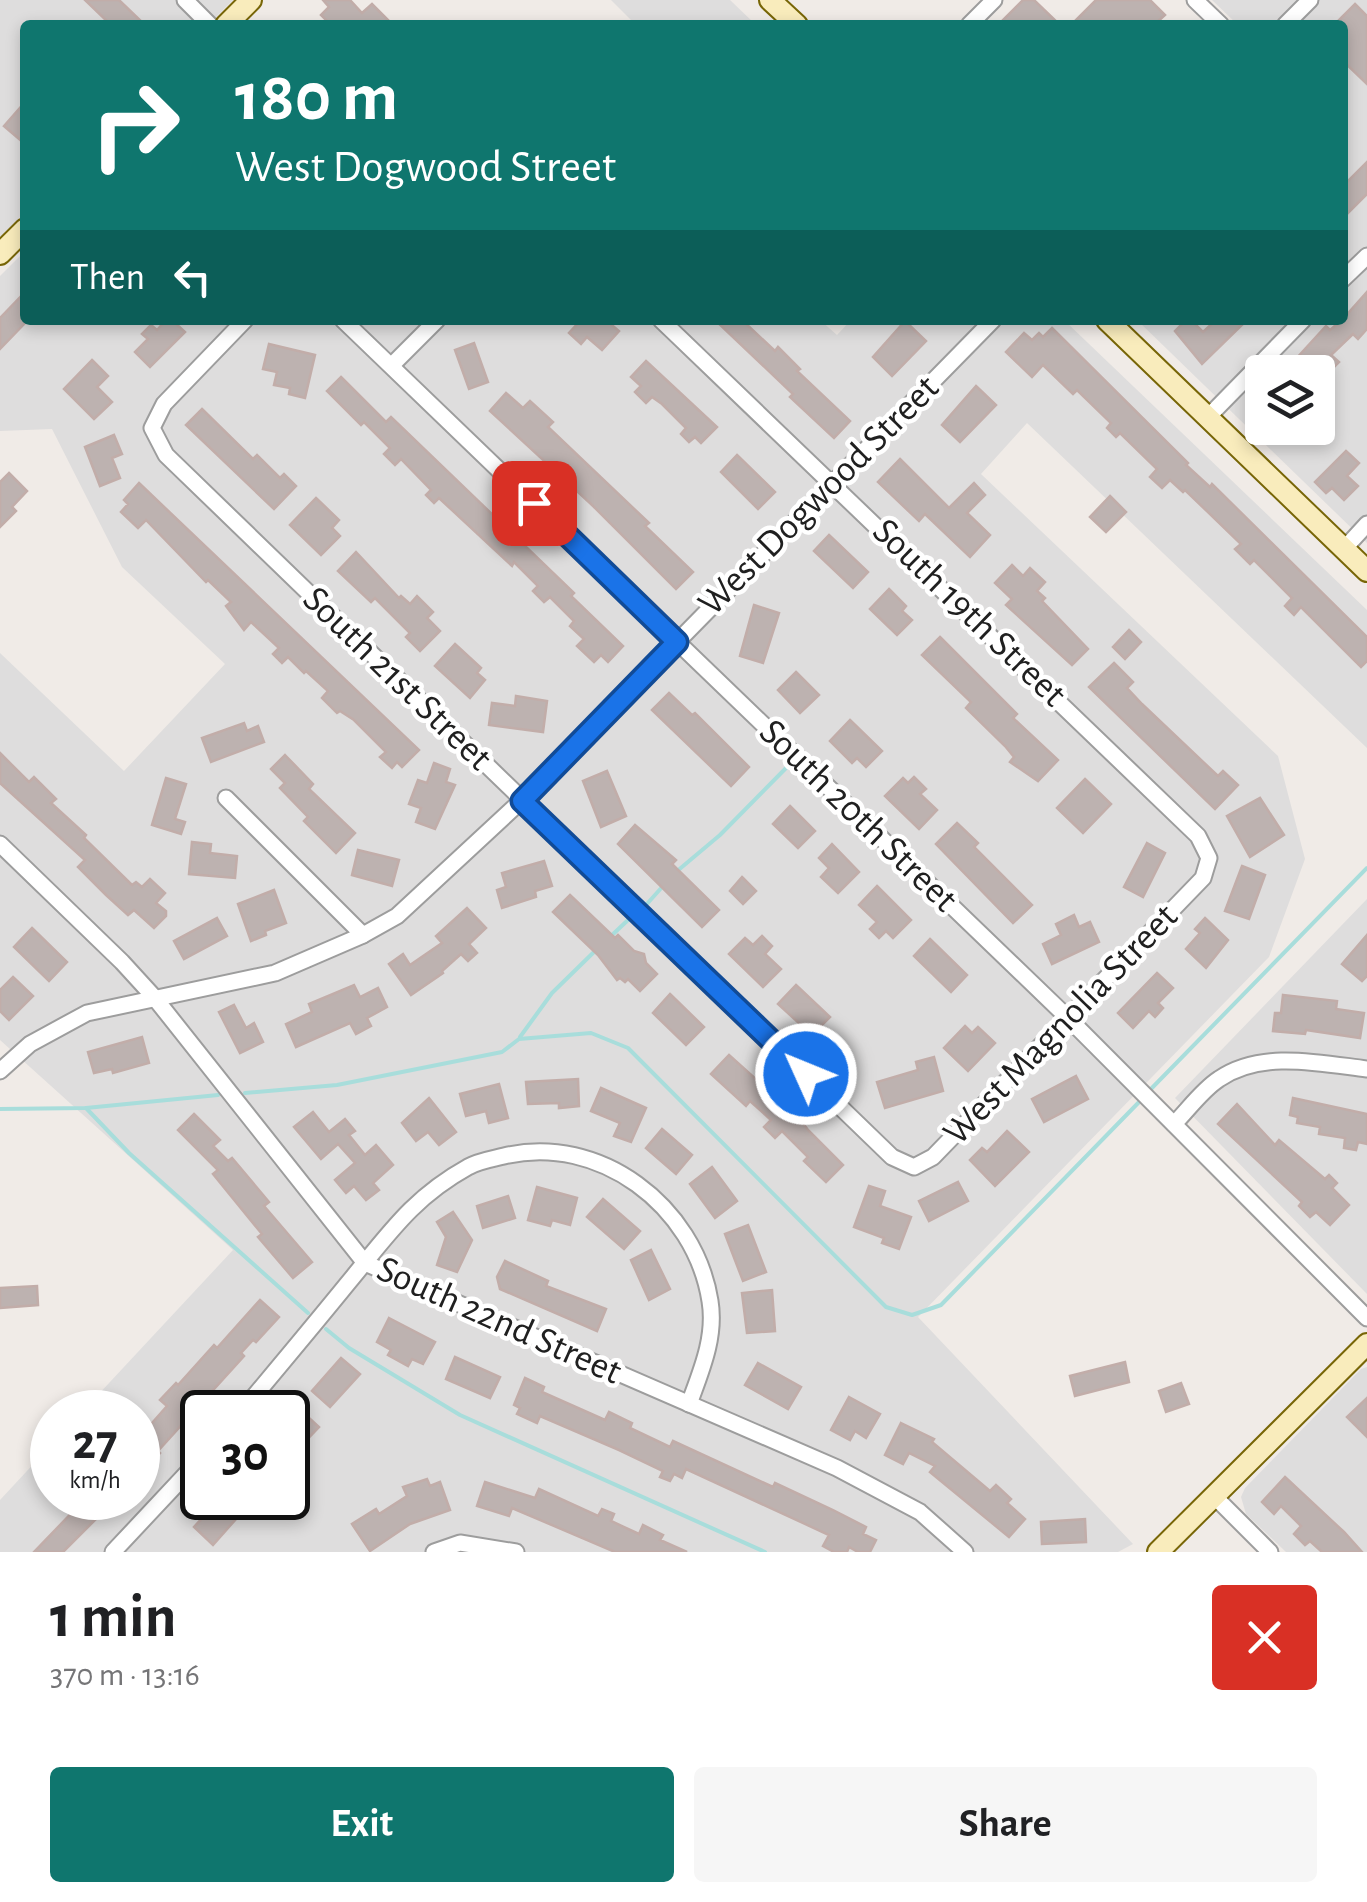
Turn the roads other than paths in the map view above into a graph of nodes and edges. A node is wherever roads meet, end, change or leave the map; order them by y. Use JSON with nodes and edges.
{"nodes":[{"id":1,"x":185,"y":0,"type":"edge"},
{"id":2,"x":251,"y":0,"type":"edge"},
{"id":3,"x":770,"y":0,"type":"edge"},
{"id":4,"x":994,"y":0,"type":"edge"},
{"id":5,"x":1195,"y":0,"type":"edge"},
{"id":6,"x":1310,"y":0,"type":"edge"},
{"id":7,"x":205,"y":20,"type":"edge"},
{"id":8,"x":231,"y":20,"type":"edge"},
{"id":9,"x":792,"y":20,"type":"edge"},
{"id":10,"x":975,"y":20,"type":"edge"},
{"id":11,"x":1216,"y":20,"type":"edge"},
{"id":12,"x":1290,"y":20,"type":"edge"},
{"id":13,"x":20,"y":234,"type":"edge"},
{"id":14,"x":0,"y":254,"type":"edge"},
{"id":15,"x":1367,"y":256,"type":"edge"},
{"id":16,"x":1348,"y":274,"type":"edge"},
{"id":17,"x":239,"y":325,"type":"edge"},
{"id":18,"x":348,"y":325,"type":"edge"},
{"id":19,"x":432,"y":325,"type":"edge"},
{"id":20,"x":665,"y":325,"type":"edge"},
{"id":21,"x":988,"y":325,"type":"edge"},
{"id":22,"x":1113,"y":325,"type":"edge"},
{"id":23,"x":1299,"y":325,"type":"edge"},
{"id":24,"x":392,"y":365,"type":"junction"},
{"id":25,"x":1209,"y":416,"type":"junction"},
{"id":26,"x":833,"y":482,"type":"junction"},
{"id":27,"x":1367,"y":524,"type":"edge"},
{"id":28,"x":1344,"y":549,"type":"junction"},
{"id":29,"x":1367,"y":571,"type":"edge"},
{"id":30,"x":677,"y":642,"type":"junction"},
{"id":31,"x":226,"y":798,"type":"dead end"},
{"id":32,"x":522,"y":801,"type":"junction"},
{"id":33,"x":0,"y":844,"type":"edge"},
{"id":34,"x":1204,"y":878,"type":"joint"},
{"id":35,"x":363,"y":934,"type":"junction"},
{"id":36,"x":154,"y":998,"type":"junction"},
{"id":37,"x":1068,"y":1018,"type":"junction"},
{"id":38,"x":1367,"y":1069,"type":"edge"},
{"id":39,"x":0,"y":1071,"type":"edge"},
{"id":40,"x":1174,"y":1124,"type":"junction"},
{"id":41,"x":914,"y":1167,"type":"joint"},
{"id":42,"x":365,"y":1263,"type":"junction"},
{"id":43,"x":1367,"y":1318,"type":"edge"},
{"id":44,"x":1367,"y":1344,"type":"edge"},
{"id":45,"x":259,"y":1390,"type":"edge"},
{"id":46,"x":689,"y":1404,"type":"junction"},
{"id":47,"x":180,"y":1481,"type":"edge"},
{"id":48,"x":1215,"y":1497,"type":"junction"},
{"id":49,"x":114,"y":1552,"type":"edge"},
{"id":50,"x":434,"y":1552,"type":"edge"},
{"id":51,"x":516,"y":1552,"type":"edge"},
{"id":52,"x":965,"y":1552,"type":"edge"},
{"id":53,"x":1158,"y":1552,"type":"edge"},
{"id":54,"x":1270,"y":1552,"type":"edge"}],
"edges":[{"from":1,"to":7,"type":"street"},
{"from":2,"to":8,"type":"main road"},
{"from":3,"to":9,"type":"main road"},
{"from":4,"to":10,"type":"street"},
{"from":5,"to":11,"type":"street"},
{"from":6,"to":12,"type":"street"},
{"from":13,"to":14,"type":"main road"},
{"from":15,"to":16,"type":"street"},
{"from":17,"to":32,"type":"street","name":"South 21st Street"},
{"from":18,"to":24,"type":"street","name":"South 20th Street"},
{"from":19,"to":24,"type":"street"},
{"from":20,"to":26,"type":"street","name":"South 19th Street"},
{"from":21,"to":26,"type":"street","name":"West Dogwood Street"},
{"from":22,"to":25,"type":"main road"},
{"from":23,"to":25,"type":"street"},
{"from":24,"to":30,"type":"street","name":"South 20th Street"},
{"from":25,"to":28,"type":"main road"},
{"from":26,"to":30,"type":"street","name":"West Dogwood Street"},
{"from":26,"to":34,"type":"street","name":"South 19th Street"},
{"from":27,"to":28,"type":"street"},
{"from":28,"to":29,"type":"main road"},
{"from":30,"to":32,"type":"street","name":"West Dogwood Street"},
{"from":30,"to":37,"type":"street","name":"South 20th Street"},
{"from":31,"to":35,"type":"street"},
{"from":32,"to":35,"type":"street","name":"West Dogwood Street"},
{"from":32,"to":41,"type":"street","name":"South 21st Street"},
{"from":33,"to":36,"type":"street","name":"South 22nd Street"},
{"from":34,"to":37,"type":"street","name":"West Magnolia Street"},
{"from":35,"to":36,"type":"street","name":"West Dogwood Street"},
{"from":36,"to":39,"type":"street","name":"West Dogwood Street"},
{"from":36,"to":42,"type":"street","name":"South 22nd Street"},
{"from":37,"to":40,"type":"street","name":"South 20th Street"},
{"from":37,"to":41,"type":"street","name":"West Magnolia Street"},
{"from":38,"to":40,"type":"street"},
{"from":40,"to":43,"type":"street","name":"South 20th Street"},
{"from":42,"to":45,"type":"street"},
{"from":42,"to":46,"type":"street","name":"South 22nd Street"},
{"from":42,"to":46,"type":"street"},
{"from":44,"to":48,"type":"main road"},
{"from":46,"to":52,"type":"street","name":"South 22nd Street"},
{"from":47,"to":49,"type":"street"},
{"from":48,"to":53,"type":"main road"},
{"from":48,"to":54,"type":"street"},
{"from":50,"to":51,"type":"street"}]}
